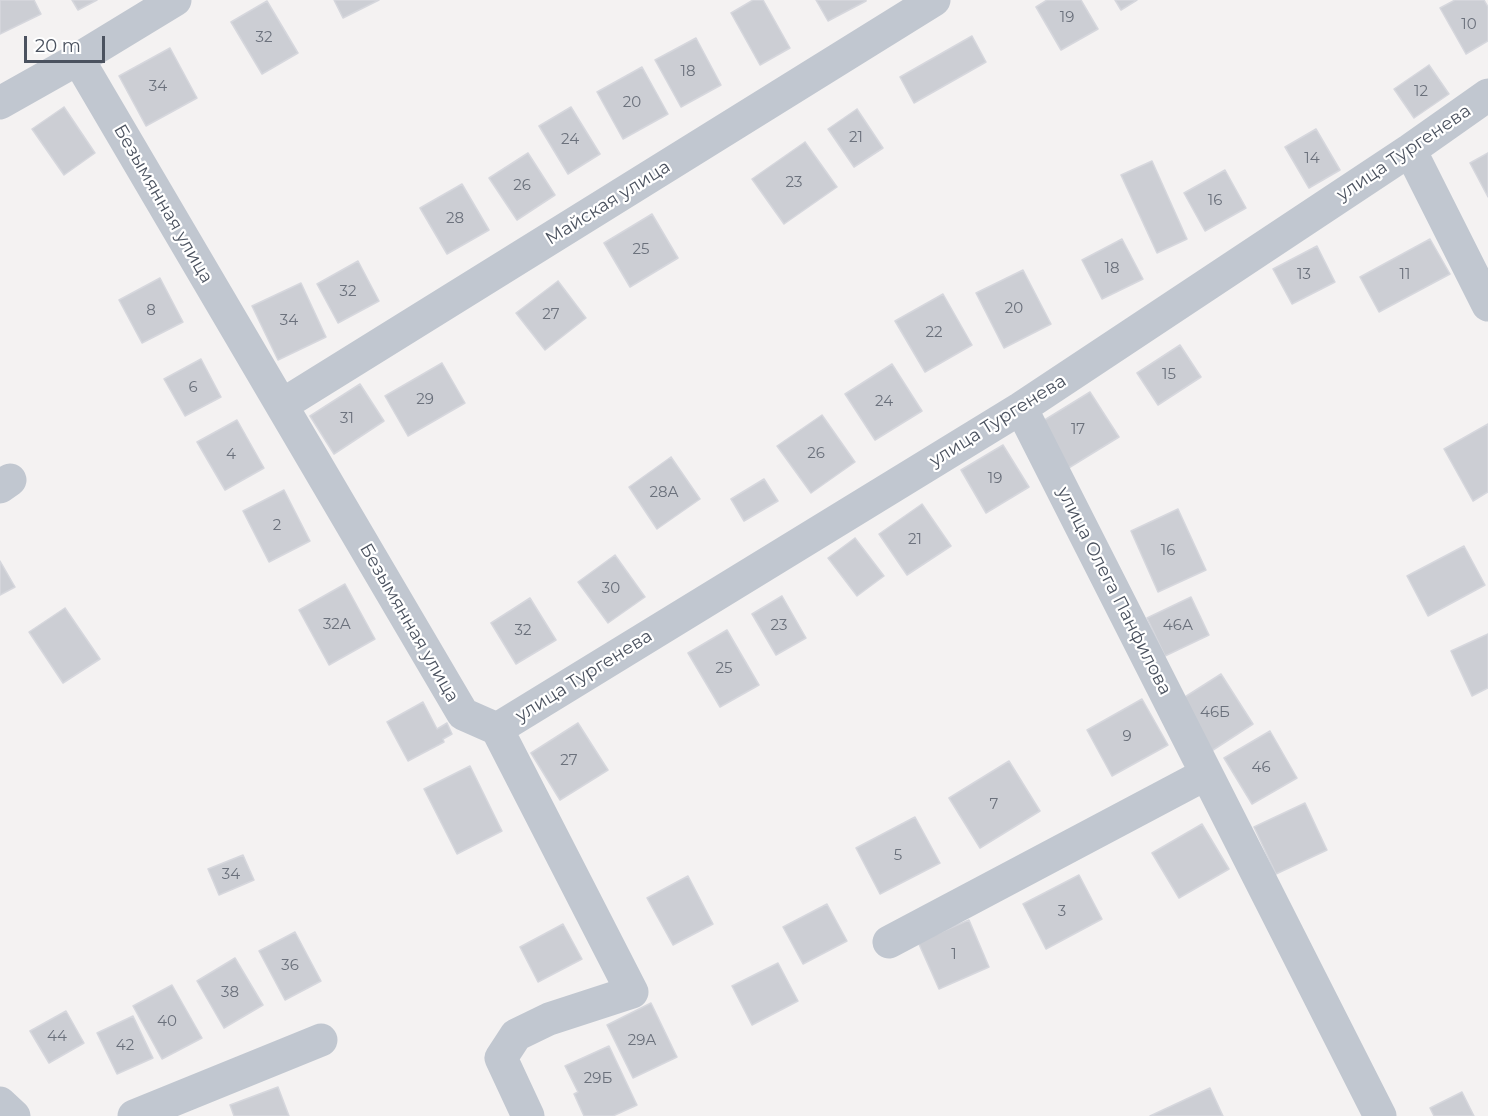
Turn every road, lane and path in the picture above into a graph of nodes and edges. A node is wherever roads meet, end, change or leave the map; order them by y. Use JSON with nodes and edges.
{"nodes":[{"id":1,"x":175,"y":0,"type":"edge"},
{"id":2,"x":934,"y":0,"type":"edge"},
{"id":3,"x":78,"y":59,"type":"junction"},
{"id":4,"x":1488,"y":95,"type":"edge"},
{"id":5,"x":0,"y":103,"type":"edge"},
{"id":6,"x":1410,"y":150,"type":"junction"},
{"id":7,"x":1488,"y":305,"type":"edge"},
{"id":8,"x":282,"y":405,"type":"junction"},
{"id":9,"x":1021,"y":408,"type":"junction"},
{"id":10,"x":497,"y":729,"type":"junction"},
{"id":11,"x":1206,"y":774,"type":"junction"},
{"id":12,"x":889,"y":942,"type":"dead end"},
{"id":13,"x":321,"y":1040,"type":"dead end"},
{"id":14,"x":0,"y":1103,"type":"edge"},
{"id":15,"x":14,"y":1116,"type":"edge"},
{"id":16,"x":134,"y":1116,"type":"edge"},
{"id":17,"x":528,"y":1116,"type":"edge"},
{"id":18,"x":1380,"y":1116,"type":"edge"}],
"edges":[{"from":1,"to":3,"type":"street"},
{"from":2,"to":8,"type":"street","name":"Майская улица"},
{"from":3,"to":5,"type":"street"},
{"from":3,"to":8,"type":"street","name":"Безымянная улица"},
{"from":4,"to":6,"type":"street","name":"улица Тургенева"},
{"from":6,"to":7,"type":"street"},
{"from":6,"to":9,"type":"street","name":"улица Тургенева"},
{"from":8,"to":10,"type":"street","name":"Безымянная улица"},
{"from":9,"to":10,"type":"street","name":"улица Тургенева"},
{"from":9,"to":11,"type":"street","name":"улица Олега Панфилова"},
{"from":10,"to":17,"type":"street"},
{"from":11,"to":12,"type":"street"},
{"from":11,"to":18,"type":"street","name":"улица Олега Панфилова"},
{"from":13,"to":16,"type":"street"},
{"from":14,"to":15,"type":"street"}]}
